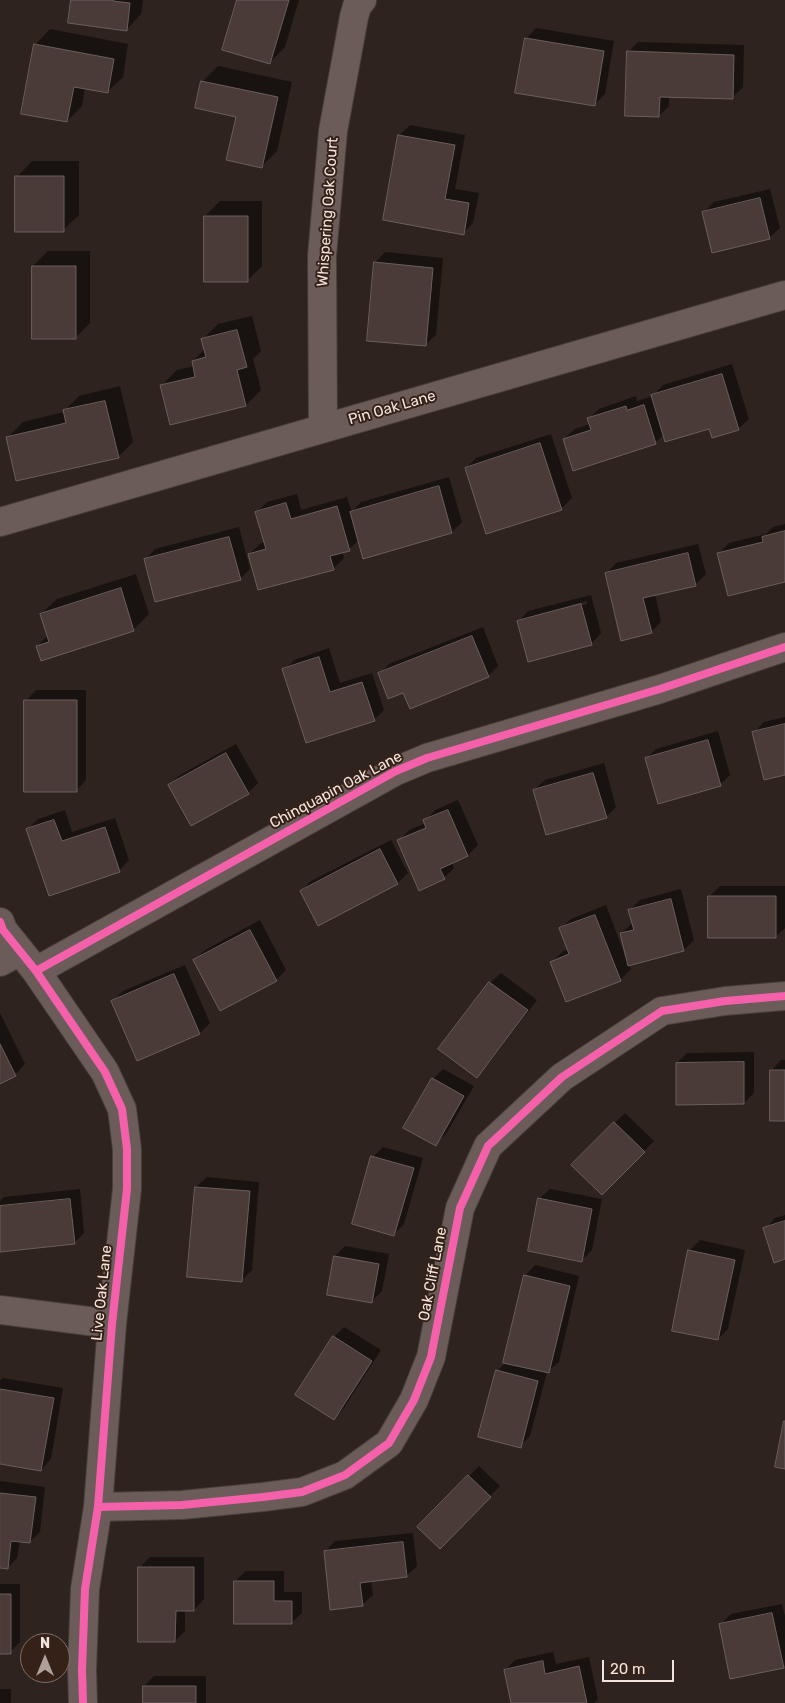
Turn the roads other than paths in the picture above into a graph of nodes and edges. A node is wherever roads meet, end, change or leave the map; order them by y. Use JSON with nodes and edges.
{"nodes":[{"id":1,"x":362,"y":0,"type":"edge"},
{"id":2,"x":785,"y":295,"type":"edge"},
{"id":3,"x":323,"y":428,"type":"junction"},
{"id":4,"x":0,"y":522,"type":"edge"},
{"id":5,"x":785,"y":647,"type":"edge"},
{"id":6,"x":0,"y":922,"type":"edge"},
{"id":7,"x":19,"y":961,"type":"edge"},
{"id":8,"x":785,"y":996,"type":"edge"},
{"id":9,"x":0,"y":1310,"type":"edge"},
{"id":10,"x":112,"y":1324,"type":"junction"},
{"id":11,"x":98,"y":1507,"type":"junction"},
{"id":12,"x":83,"y":1703,"type":"edge"}],
"edges":[{"from":1,"to":3,"type":"street","name":"Whispering Oak Court"},
{"from":2,"to":3,"type":"street","name":"Pin Oak Lane"},
{"from":3,"to":4,"type":"street","name":"Pin Oak Lane"},
{"from":5,"to":7,"type":"street","name":"Chinquapin Oak Lane"},
{"from":6,"to":7,"type":"street","name":"Live Oak Lane"},
{"from":7,"to":10,"type":"street","name":"Live Oak Lane"},
{"from":8,"to":11,"type":"street","name":"Oak Cliff Lane"},
{"from":9,"to":10,"type":"street"},
{"from":10,"to":11,"type":"street","name":"Live Oak Lane"},
{"from":11,"to":12,"type":"street","name":"Live Oak Lane"}]}
